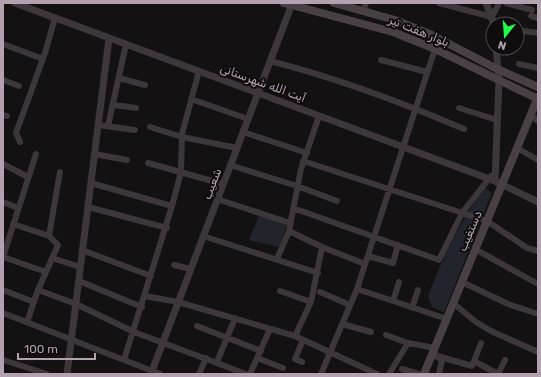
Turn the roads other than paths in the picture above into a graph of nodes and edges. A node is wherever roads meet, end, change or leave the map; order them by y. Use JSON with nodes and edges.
{"nodes":[{"id":1,"x":15,"y":3,"type":"edge"},
{"id":2,"x":334,"y":3,"type":"edge"},
{"id":3,"x":366,"y":3,"type":"edge"},
{"id":4,"x":439,"y":3,"type":"edge"},
{"id":5,"x":486,"y":3,"type":"edge"},
{"id":6,"x":499,"y":3,"type":"edge"},
{"id":7,"x":506,"y":3,"type":"edge"},
{"id":8,"x":288,"y":4,"type":"edge"},
{"id":9,"x":363,"y":12,"type":"junction"},
{"id":10,"x":491,"y":16,"type":"edge"},
{"id":11,"x":495,"y":16,"type":"edge"},
{"id":12,"x":55,"y":18,"type":"junction"},
{"id":13,"x":485,"y":18,"type":"edge"},
{"id":14,"x":538,"y":18,"type":"edge"},
{"id":15,"x":525,"y":31,"type":"edge"},
{"id":16,"x":538,"y":33,"type":"edge"},
{"id":17,"x":109,"y":38,"type":"junction"},
{"id":18,"x":3,"y":44,"type":"edge"},
{"id":19,"x":126,"y":44,"type":"junction"},
{"id":20,"x":454,"y":48,"type":"junction"},
{"id":21,"x":435,"y":49,"type":"junction"},
{"id":22,"x":450,"y":56,"type":"junction"},
{"id":23,"x":496,"y":56,"type":"edge"},
{"id":24,"x":43,"y":59,"type":"junction"},
{"id":25,"x":381,"y":60,"type":"dead end"},
{"id":26,"x":270,"y":61,"type":"junction"},
{"id":27,"x":519,"y":64,"type":"dead end"},
{"id":28,"x":538,"y":68,"type":"edge"},
{"id":29,"x":497,"y":69,"type":"junction"},
{"id":30,"x":199,"y":71,"type":"junction"},
{"id":31,"x":428,"y":72,"type":"junction"},
{"id":32,"x":119,"y":78,"type":"junction"},
{"id":33,"x":3,"y":80,"type":"edge"},
{"id":34,"x":499,"y":80,"type":"junction"},
{"id":35,"x":145,"y":85,"type":"dead end"},
{"id":36,"x":19,"y":86,"type":"dead end"},
{"id":37,"x":538,"y":87,"type":"edge"},
{"id":38,"x":258,"y":93,"type":"junction"},
{"id":39,"x":538,"y":98,"type":"edge"},
{"id":40,"x":191,"y":99,"type":"junction"},
{"id":41,"x":114,"y":105,"type":"junction"},
{"id":42,"x":136,"y":108,"type":"dead end"},
{"id":43,"x":416,"y":108,"type":"junction"},
{"id":44,"x":459,"y":108,"type":"dead end"},
{"id":45,"x":319,"y":116,"type":"junction"},
{"id":46,"x":530,"y":116,"type":"junction"},
{"id":47,"x":248,"y":119,"type":"junction"},
{"id":48,"x":497,"y":120,"type":"junction"},
{"id":49,"x":538,"y":120,"type":"edge"},
{"id":50,"x":98,"y":124,"type":"junction"},
{"id":51,"x":108,"y":126,"type":"junction"},
{"id":52,"x":150,"y":127,"type":"dead end"},
{"id":53,"x":464,"y":129,"type":"dead end"},
{"id":54,"x":135,"y":130,"type":"dead end"},
{"id":55,"x":243,"y":132,"type":"junction"},
{"id":56,"x":182,"y":137,"type":"junction"},
{"id":57,"x":20,"y":142,"type":"dead end"},
{"id":58,"x":403,"y":147,"type":"junction"},
{"id":59,"x":237,"y":148,"type":"junction"},
{"id":60,"x":517,"y":148,"type":"junction"},
{"id":61,"x":307,"y":153,"type":"junction"},
{"id":62,"x":36,"y":154,"type":"dead end"},
{"id":63,"x":94,"y":154,"type":"junction"},
{"id":64,"x":128,"y":160,"type":"dead end"},
{"id":65,"x":538,"y":160,"type":"edge"},
{"id":66,"x":303,"y":161,"type":"junction"},
{"id":67,"x":148,"y":163,"type":"dead end"},
{"id":68,"x":3,"y":164,"type":"edge"},
{"id":69,"x":230,"y":165,"type":"junction"},
{"id":70,"x":60,"y":172,"type":"dead end"},
{"id":71,"x":181,"y":172,"type":"junction"},
{"id":72,"x":28,"y":177,"type":"junction"},
{"id":73,"x":492,"y":180,"type":"junction"},
{"id":74,"x":91,"y":183,"type":"junction"},
{"id":75,"x":223,"y":184,"type":"junction"},
{"id":76,"x":503,"y":185,"type":"junction"},
{"id":77,"x":297,"y":186,"type":"junction"},
{"id":78,"x":389,"y":189,"type":"junction"},
{"id":79,"x":217,"y":199,"type":"junction"},
{"id":80,"x":337,"y":201,"type":"dead end"},
{"id":81,"x":3,"y":202,"type":"edge"},
{"id":82,"x":538,"y":202,"type":"edge"},
{"id":83,"x":88,"y":206,"type":"junction"},
{"id":84,"x":172,"y":206,"type":"junction"},
{"id":85,"x":18,"y":208,"type":"junction"},
{"id":86,"x":293,"y":208,"type":"junction"},
{"id":87,"x":462,"y":213,"type":"junction"},
{"id":88,"x":487,"y":221,"type":"junction"},
{"id":89,"x":290,"y":222,"type":"junction"},
{"id":90,"x":13,"y":224,"type":"junction"},
{"id":91,"x":167,"y":228,"type":"junction"},
{"id":92,"x":289,"y":230,"type":"junction"},
{"id":93,"x":49,"y":236,"type":"junction"},
{"id":94,"x":203,"y":236,"type":"junction"},
{"id":95,"x":374,"y":236,"type":"junction"},
{"id":96,"x":5,"y":245,"type":"edge"},
{"id":97,"x":398,"y":245,"type":"junction"},
{"id":98,"x":322,"y":247,"type":"junction"},
{"id":99,"x":475,"y":249,"type":"junction"},
{"id":100,"x":82,"y":250,"type":"junction"},
{"id":101,"x":538,"y":251,"type":"edge"},
{"id":102,"x":368,"y":256,"type":"junction"},
{"id":103,"x":3,"y":257,"type":"edge"},
{"id":104,"x":52,"y":258,"type":"junction"},
{"id":105,"x":277,"y":259,"type":"junction"},
{"id":106,"x":365,"y":264,"type":"junction"},
{"id":107,"x":174,"y":265,"type":"dead end"},
{"id":108,"x":80,"y":267,"type":"junction"},
{"id":109,"x":191,"y":269,"type":"junction"},
{"id":110,"x":46,"y":272,"type":"junction"},
{"id":111,"x":318,"y":273,"type":"junction"},
{"id":112,"x":151,"y":276,"type":"junction"},
{"id":113,"x":78,"y":281,"type":"junction"},
{"id":114,"x":399,"y":282,"type":"dead end"},
{"id":115,"x":462,"y":282,"type":"junction"},
{"id":116,"x":538,"y":284,"type":"edge"},
{"id":117,"x":357,"y":289,"type":"junction"},
{"id":118,"x":3,"y":290,"type":"edge"},
{"id":119,"x":38,"y":290,"type":"junction"},
{"id":120,"x":418,"y":290,"type":"dead end"},
{"id":121,"x":280,"y":291,"type":"dead end"},
{"id":122,"x":320,"y":292,"type":"dead end"},
{"id":123,"x":145,"y":296,"type":"junction"},
{"id":124,"x":393,"y":301,"type":"junction"},
{"id":125,"x":34,"y":302,"type":"junction"},
{"id":126,"x":178,"y":302,"type":"junction"},
{"id":127,"x":311,"y":302,"type":"junction"},
{"id":128,"x":453,"y":303,"type":"junction"},
{"id":129,"x":76,"y":304,"type":"junction"},
{"id":130,"x":350,"y":305,"type":"junction"},
{"id":131,"x":142,"y":307,"type":"junction"},
{"id":132,"x":412,"y":308,"type":"junction"},
{"id":133,"x":3,"y":313,"type":"edge"},
{"id":134,"x":538,"y":314,"type":"edge"},
{"id":135,"x":235,"y":318,"type":"junction"},
{"id":136,"x":447,"y":319,"type":"junction"},
{"id":137,"x":27,"y":322,"type":"junction"},
{"id":138,"x":342,"y":324,"type":"junction"},
{"id":139,"x":197,"y":326,"type":"dead end"},
{"id":140,"x":270,"y":329,"type":"junction"},
{"id":141,"x":134,"y":332,"type":"junction"},
{"id":142,"x":371,"y":332,"type":"dead end"},
{"id":143,"x":386,"y":335,"type":"dead end"},
{"id":144,"x":295,"y":336,"type":"junction"},
{"id":145,"x":227,"y":338,"type":"junction"},
{"id":146,"x":71,"y":340,"type":"junction"},
{"id":147,"x":303,"y":340,"type":"junction"},
{"id":148,"x":163,"y":342,"type":"junction"},
{"id":149,"x":408,"y":343,"type":"junction"},
{"id":150,"x":481,"y":343,"type":"dead end"},
{"id":151,"x":261,"y":351,"type":"junction"},
{"id":152,"x":330,"y":352,"type":"junction"},
{"id":153,"x":538,"y":352,"type":"edge"},
{"id":154,"x":434,"y":353,"type":"junction"},
{"id":155,"x":206,"y":358,"type":"junction"},
{"id":156,"x":257,"y":358,"type":"junction"},
{"id":157,"x":3,"y":360,"type":"edge"},
{"id":158,"x":124,"y":360,"type":"junction"},
{"id":159,"x":505,"y":360,"type":"dead end"},
{"id":160,"x":474,"y":361,"type":"junction"},
{"id":161,"x":217,"y":362,"type":"junction"},
{"id":162,"x":302,"y":362,"type":"dead end"},
{"id":163,"x":283,"y":368,"type":"dead end"},
{"id":164,"x":402,"y":369,"type":"dead end"},
{"id":165,"x":147,"y":371,"type":"edge"},
{"id":166,"x":47,"y":374,"type":"edge"},
{"id":167,"x":67,"y":374,"type":"edge"},
{"id":168,"x":160,"y":374,"type":"edge"},
{"id":169,"x":199,"y":374,"type":"edge"},
{"id":170,"x":246,"y":374,"type":"edge"},
{"id":171,"x":250,"y":374,"type":"edge"},
{"id":172,"x":321,"y":374,"type":"edge"},
{"id":173,"x":377,"y":374,"type":"edge"},
{"id":174,"x":389,"y":374,"type":"edge"},
{"id":175,"x":419,"y":374,"type":"edge"},
{"id":176,"x":424,"y":374,"type":"edge"},
{"id":177,"x":439,"y":374,"type":"edge"}],
"edges":[{"from":1,"to":12,"type":"street","name":"آیت الله شهرستانی"},
{"from":2,"to":9,"type":"main road","name":"بلوار هفت تیر"},
{"from":3,"to":9,"type":"street"},
{"from":4,"to":13,"type":"street"},
{"from":5,"to":10,"type":"street"},
{"from":6,"to":11,"type":"street"},
{"from":7,"to":14,"type":"street"},
{"from":8,"to":21,"type":"main road","name":"بلوار هفت تیر"},
{"from":8,"to":26,"type":"street","name":"شعیب"},
{"from":9,"to":20,"type":"main road","name":"بلوار هفت تیر"},
{"from":12,"to":17,"type":"street","name":"آیت الله شهرستانی"},
{"from":12,"to":24,"type":"street"},
{"from":15,"to":16,"type":"street"},
{"from":17,"to":19,"type":"street","name":"آیت الله شهرستانی"},
{"from":17,"to":50,"type":"street"},
{"from":18,"to":24,"type":"street"},
{"from":19,"to":30,"type":"street","name":"آیت الله شهرستانی"},
{"from":19,"to":32,"type":"street"},
{"from":20,"to":22,"type":"main road"},
{"from":20,"to":29,"type":"main road","name":"بلوار هفت تیر"},
{"from":21,"to":22,"type":"main road","name":"بلوار هفت تیر"},
{"from":21,"to":31,"type":"street"},
{"from":22,"to":34,"type":"main road","name":"بلوار هفت تیر"},
{"from":23,"to":29,"type":"street"},
{"from":24,"to":57,"type":"street"},
{"from":25,"to":31,"type":"street"},
{"from":26,"to":38,"type":"street","name":"شعیب"},
{"from":26,"to":43,"type":"street"},
{"from":27,"to":28,"type":"street"},
{"from":29,"to":34,"type":"street"},
{"from":29,"to":37,"type":"main road","name":"بلوار هفت تیر"},
{"from":30,"to":38,"type":"street","name":"آیت الله شهرستانی"},
{"from":30,"to":40,"type":"street"},
{"from":31,"to":43,"type":"street"},
{"from":32,"to":35,"type":"street"},
{"from":32,"to":41,"type":"street"},
{"from":33,"to":36,"type":"street"},
{"from":34,"to":39,"type":"main road","name":"بلوار هفت تیر"},
{"from":34,"to":48,"type":"street"},
{"from":38,"to":45,"type":"street","name":"آیت الله شهرستانی"},
{"from":38,"to":47,"type":"street","name":"شعیب"},
{"from":39,"to":46,"type":"main road","name":"دستغیب"},
{"from":40,"to":47,"type":"street"},
{"from":40,"to":56,"type":"street"},
{"from":41,"to":42,"type":"street"},
{"from":41,"to":51,"type":"street"},
{"from":43,"to":53,"type":"street"},
{"from":43,"to":58,"type":"street"},
{"from":44,"to":48,"type":"street"},
{"from":45,"to":58,"type":"street","name":"آیت الله شهرستانی"},
{"from":45,"to":61,"type":"street"},
{"from":46,"to":49,"type":"street"},
{"from":46,"to":60,"type":"main road","name":"دستغیب"},
{"from":47,"to":55,"type":"street","name":"شعیب"},
{"from":48,"to":73,"type":"street"},
{"from":50,"to":51,"type":"street"},
{"from":50,"to":63,"type":"street"},
{"from":51,"to":54,"type":"street"},
{"from":52,"to":56,"type":"street"},
{"from":55,"to":59,"type":"street","name":"شعیب"},
{"from":55,"to":61,"type":"street"},
{"from":56,"to":59,"type":"street"},
{"from":56,"to":71,"type":"street"},
{"from":58,"to":73,"type":"street","name":"آیت الله شهرستانی"},
{"from":58,"to":78,"type":"street"},
{"from":59,"to":69,"type":"street","name":"شعیب"},
{"from":60,"to":65,"type":"street"},
{"from":60,"to":76,"type":"main road","name":"دستغیب"},
{"from":61,"to":66,"type":"street"},
{"from":62,"to":72,"type":"street"},
{"from":63,"to":64,"type":"street"},
{"from":63,"to":74,"type":"street"},
{"from":66,"to":77,"type":"street"},
{"from":66,"to":78,"type":"street"},
{"from":67,"to":71,"type":"street"},
{"from":68,"to":72,"type":"street"},
{"from":69,"to":75,"type":"street","name":"شعیب"},
{"from":69,"to":77,"type":"street"},
{"from":70,"to":93,"type":"street"},
{"from":71,"to":75,"type":"street"},
{"from":71,"to":84,"type":"street"},
{"from":72,"to":85,"type":"street"},
{"from":73,"to":76,"type":"street","name":"آیت الله شهرستانی"},
{"from":73,"to":87,"type":"street"},
{"from":74,"to":83,"type":"street"},
{"from":74,"to":84,"type":"street"},
{"from":75,"to":79,"type":"street","name":"شعیب"},
{"from":76,"to":82,"type":"street","name":"آیت الله شهرستانی"},
{"from":76,"to":88,"type":"main road","name":"دستغیب"},
{"from":77,"to":80,"type":"street"},
{"from":77,"to":86,"type":"street"},
{"from":78,"to":87,"type":"street"},
{"from":78,"to":95,"type":"street"},
{"from":79,"to":89,"type":"street"},
{"from":79,"to":94,"type":"street","name":"شعیب"},
{"from":81,"to":85,"type":"street"},
{"from":83,"to":91,"type":"street"},
{"from":83,"to":100,"type":"street"},
{"from":84,"to":91,"type":"street"},
{"from":85,"to":90,"type":"street"},
{"from":86,"to":89,"type":"street"},
{"from":86,"to":95,"type":"street"},
{"from":87,"to":88,"type":"street"},
{"from":87,"to":97,"type":"street"},
{"from":88,"to":99,"type":"main road","name":"دستغیب"},
{"from":88,"to":101,"type":"street"},
{"from":89,"to":92,"type":"street"},
{"from":90,"to":93,"type":"street"},
{"from":90,"to":96,"type":"street"},
{"from":91,"to":112,"type":"street"},
{"from":92,"to":98,"type":"street"},
{"from":92,"to":105,"type":"street"},
{"from":93,"to":104,"type":"street"},
{"from":94,"to":105,"type":"street"},
{"from":94,"to":109,"type":"street","name":"شعیب"},
{"from":95,"to":97,"type":"street"},
{"from":95,"to":102,"type":"street"},
{"from":96,"to":103,"type":"street"},
{"from":97,"to":102,"type":"street"},
{"from":98,"to":106,"type":"street"},
{"from":98,"to":111,"type":"street"},
{"from":99,"to":115,"type":"main road","name":"دستغیب"},
{"from":99,"to":116,"type":"street"},
{"from":100,"to":108,"type":"street"},
{"from":100,"to":112,"type":"street"},
{"from":102,"to":106,"type":"street"},
{"from":103,"to":110,"type":"street"},
{"from":104,"to":108,"type":"street"},
{"from":104,"to":110,"type":"street"},
{"from":105,"to":111,"type":"street"},
{"from":106,"to":117,"type":"street"},
{"from":107,"to":109,"type":"street"},
{"from":108,"to":113,"type":"street"},
{"from":109,"to":126,"type":"street","name":"شعیب"},
{"from":110,"to":119,"type":"street"},
{"from":111,"to":127,"type":"street"},
{"from":112,"to":123,"type":"street"},
{"from":113,"to":129,"type":"street"},
{"from":113,"to":131,"type":"street"},
{"from":114,"to":124,"type":"street"},
{"from":115,"to":128,"type":"main road","name":"دستغیب"},
{"from":115,"to":134,"type":"street"},
{"from":117,"to":124,"type":"street"},
{"from":117,"to":130,"type":"street"},
{"from":118,"to":125,"type":"street"},
{"from":119,"to":125,"type":"street"},
{"from":119,"to":129,"type":"street"},
{"from":120,"to":132,"type":"street"},
{"from":121,"to":127,"type":"street"},
{"from":122,"to":130,"type":"street"},
{"from":123,"to":126,"type":"street"},
{"from":123,"to":131,"type":"street"},
{"from":124,"to":132,"type":"street"},
{"from":125,"to":137,"type":"street"},
{"from":126,"to":135,"type":"street"},
{"from":126,"to":148,"type":"street","name":"شعیب"},
{"from":127,"to":144,"type":"street"},
{"from":128,"to":136,"type":"main road","name":"دستغیب"},
{"from":128,"to":153,"type":"street"},
{"from":129,"to":141,"type":"street"},
{"from":129,"to":146,"type":"street"},
{"from":130,"to":138,"type":"street"},
{"from":131,"to":141,"type":"street"},
{"from":132,"to":136,"type":"street"},
{"from":133,"to":137,"type":"street"},
{"from":135,"to":140,"type":"street"},
{"from":135,"to":145,"type":"street"},
{"from":136,"to":154,"type":"main road","name":"دستغیب"},
{"from":137,"to":146,"type":"street"},
{"from":138,"to":142,"type":"street"},
{"from":138,"to":152,"type":"street"},
{"from":139,"to":145,"type":"street"},
{"from":140,"to":144,"type":"street"},
{"from":140,"to":151,"type":"street"},
{"from":141,"to":148,"type":"street"},
{"from":141,"to":158,"type":"street"},
{"from":143,"to":149,"type":"street"},
{"from":144,"to":147,"type":"street"},
{"from":145,"to":151,"type":"street"},
{"from":145,"to":161,"type":"street"},
{"from":146,"to":158,"type":"street"},
{"from":146,"to":167,"type":"street"},
{"from":147,"to":152,"type":"street"},
{"from":147,"to":162,"type":"street"},
{"from":148,"to":155,"type":"street"},
{"from":148,"to":165,"type":"street","name":"شعیب"},
{"from":149,"to":154,"type":"street"},
{"from":149,"to":174,"type":"street"},
{"from":150,"to":160,"type":"street"},
{"from":151,"to":156,"type":"street"},
{"from":152,"to":172,"type":"street"},
{"from":152,"to":173,"type":"street"},
{"from":154,"to":160,"type":"street"},
{"from":154,"to":176,"type":"main road","name":"دستغیب"},
{"from":154,"to":177,"type":"street"},
{"from":155,"to":161,"type":"street"},
{"from":155,"to":169,"type":"street"},
{"from":156,"to":163,"type":"street"},
{"from":156,"to":171,"type":"street"},
{"from":157,"to":166,"type":"street"},
{"from":158,"to":165,"type":"street"},
{"from":159,"to":160,"type":"street"},
{"from":161,"to":170,"type":"street"},
{"from":164,"to":175,"type":"street"},
{"from":165,"to":168,"type":"street"}]}
